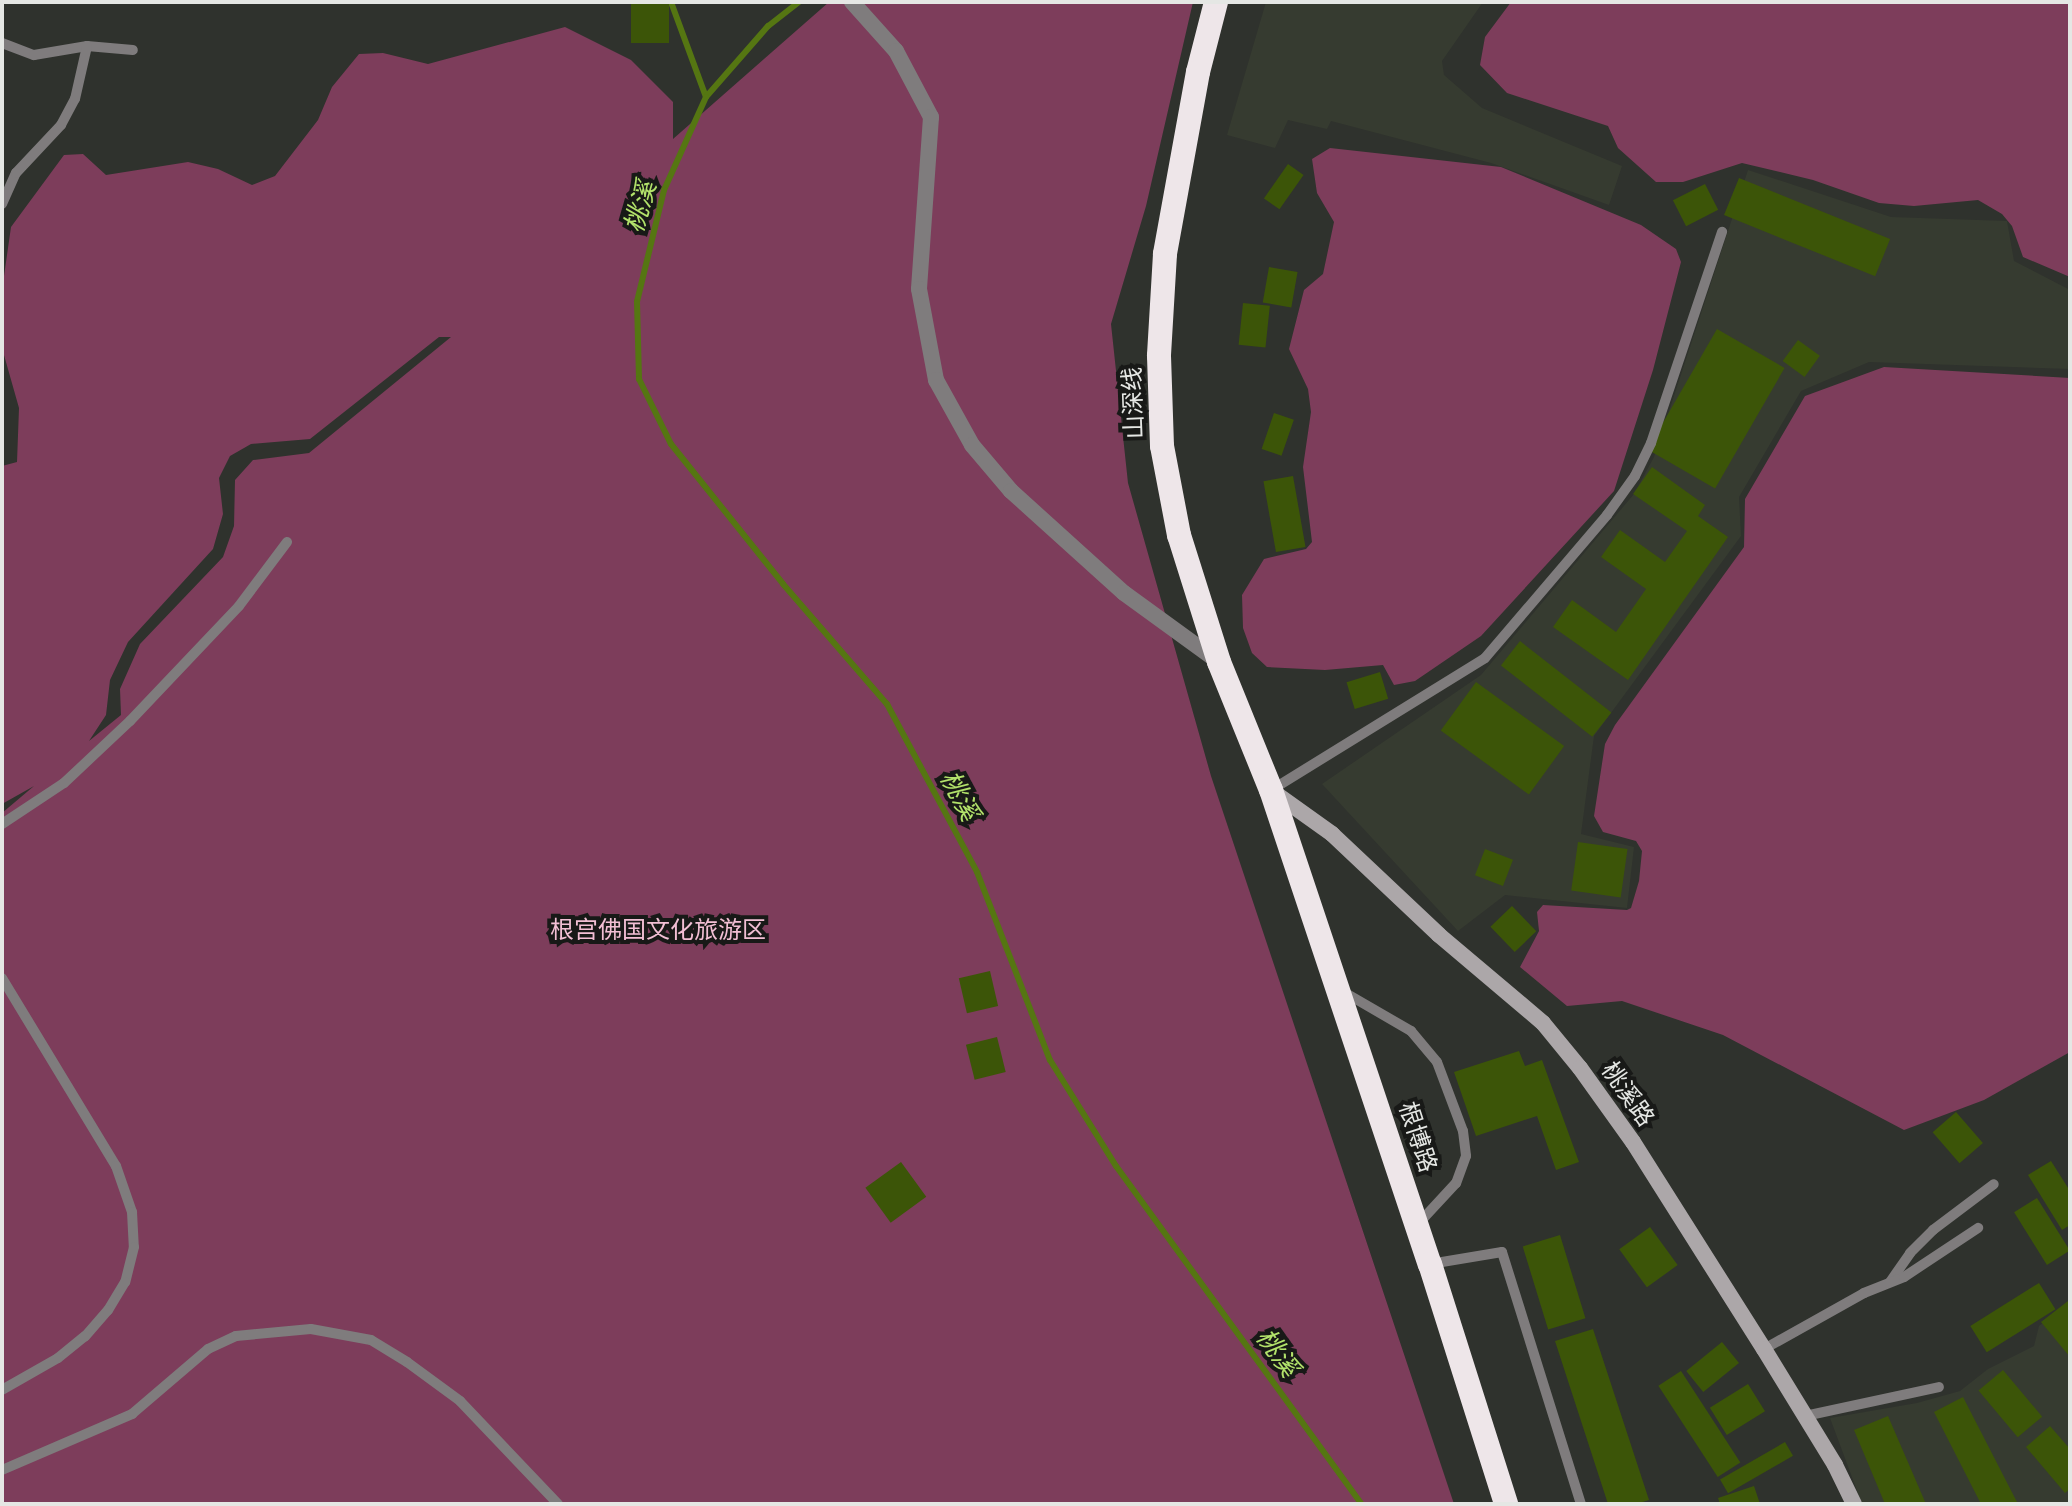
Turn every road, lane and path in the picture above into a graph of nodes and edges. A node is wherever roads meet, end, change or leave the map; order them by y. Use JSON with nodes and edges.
{"nodes":[{"id":1,"x":852,"y":2,"type":"edge"},
{"id":2,"x":1216,"y":2,"type":"edge"},
{"id":3,"x":2,"y":43,"type":"edge"},
{"id":4,"x":87,"y":46,"type":"junction"},
{"id":5,"x":133,"y":50,"type":"dead end"},
{"id":6,"x":2,"y":204,"type":"edge"},
{"id":7,"x":1722,"y":232,"type":"dead end"},
{"id":8,"x":287,"y":542,"type":"dead end"},
{"id":9,"x":1219,"y":662,"type":"junction"},
{"id":10,"x":1271,"y":790,"type":"junction"},
{"id":11,"x":2,"y":824,"type":"edge"},
{"id":12,"x":2,"y":978,"type":"edge"},
{"id":13,"x":1339,"y":990,"type":"junction"},
{"id":14,"x":1994,"y":1184,"type":"dead end"},
{"id":15,"x":1417,"y":1226,"type":"junction"},
{"id":16,"x":1978,"y":1228,"type":"dead end"},
{"id":17,"x":1430,"y":1264,"type":"junction"},
{"id":18,"x":1889,"y":1283,"type":"junction"},
{"id":19,"x":1764,"y":1349,"type":"junction"},
{"id":20,"x":1939,"y":1387,"type":"dead end"},
{"id":21,"x":2,"y":1390,"type":"edge"},
{"id":22,"x":1805,"y":1416,"type":"junction"},
{"id":23,"x":2,"y":1470,"type":"edge"},
{"id":24,"x":558,"y":1504,"type":"edge"},
{"id":25,"x":1506,"y":1504,"type":"edge"},
{"id":26,"x":1581,"y":1504,"type":"edge"},
{"id":27,"x":1854,"y":1504,"type":"edge"}],
"edges":[{"from":1,"to":9,"type":"street"},
{"from":2,"to":9,"type":"highway","name":"山深线"},
{"from":3,"to":4,"type":"lane"},
{"from":4,"to":5,"type":"lane"},
{"from":4,"to":6,"type":"lane"},
{"from":7,"to":10,"type":"lane"},
{"from":8,"to":11,"type":"lane"},
{"from":9,"to":10,"type":"highway","name":"山深线"},
{"from":10,"to":13,"type":"highway","name":"根博路"},
{"from":10,"to":19,"type":"street","name":"桃溪路"},
{"from":12,"to":21,"type":"lane"},
{"from":13,"to":15,"type":"highway","name":"根博路"},
{"from":13,"to":15,"type":"lane"},
{"from":14,"to":18,"type":"lane"},
{"from":15,"to":17,"type":"highway","name":"根博路"},
{"from":16,"to":18,"type":"lane"},
{"from":17,"to":25,"type":"highway","name":"根博路"},
{"from":17,"to":26,"type":"lane"},
{"from":18,"to":19,"type":"lane"},
{"from":19,"to":22,"type":"street","name":"桃溪路"},
{"from":20,"to":22,"type":"lane"},
{"from":22,"to":27,"type":"street","name":"桃溪路"},
{"from":23,"to":24,"type":"lane"}]}
